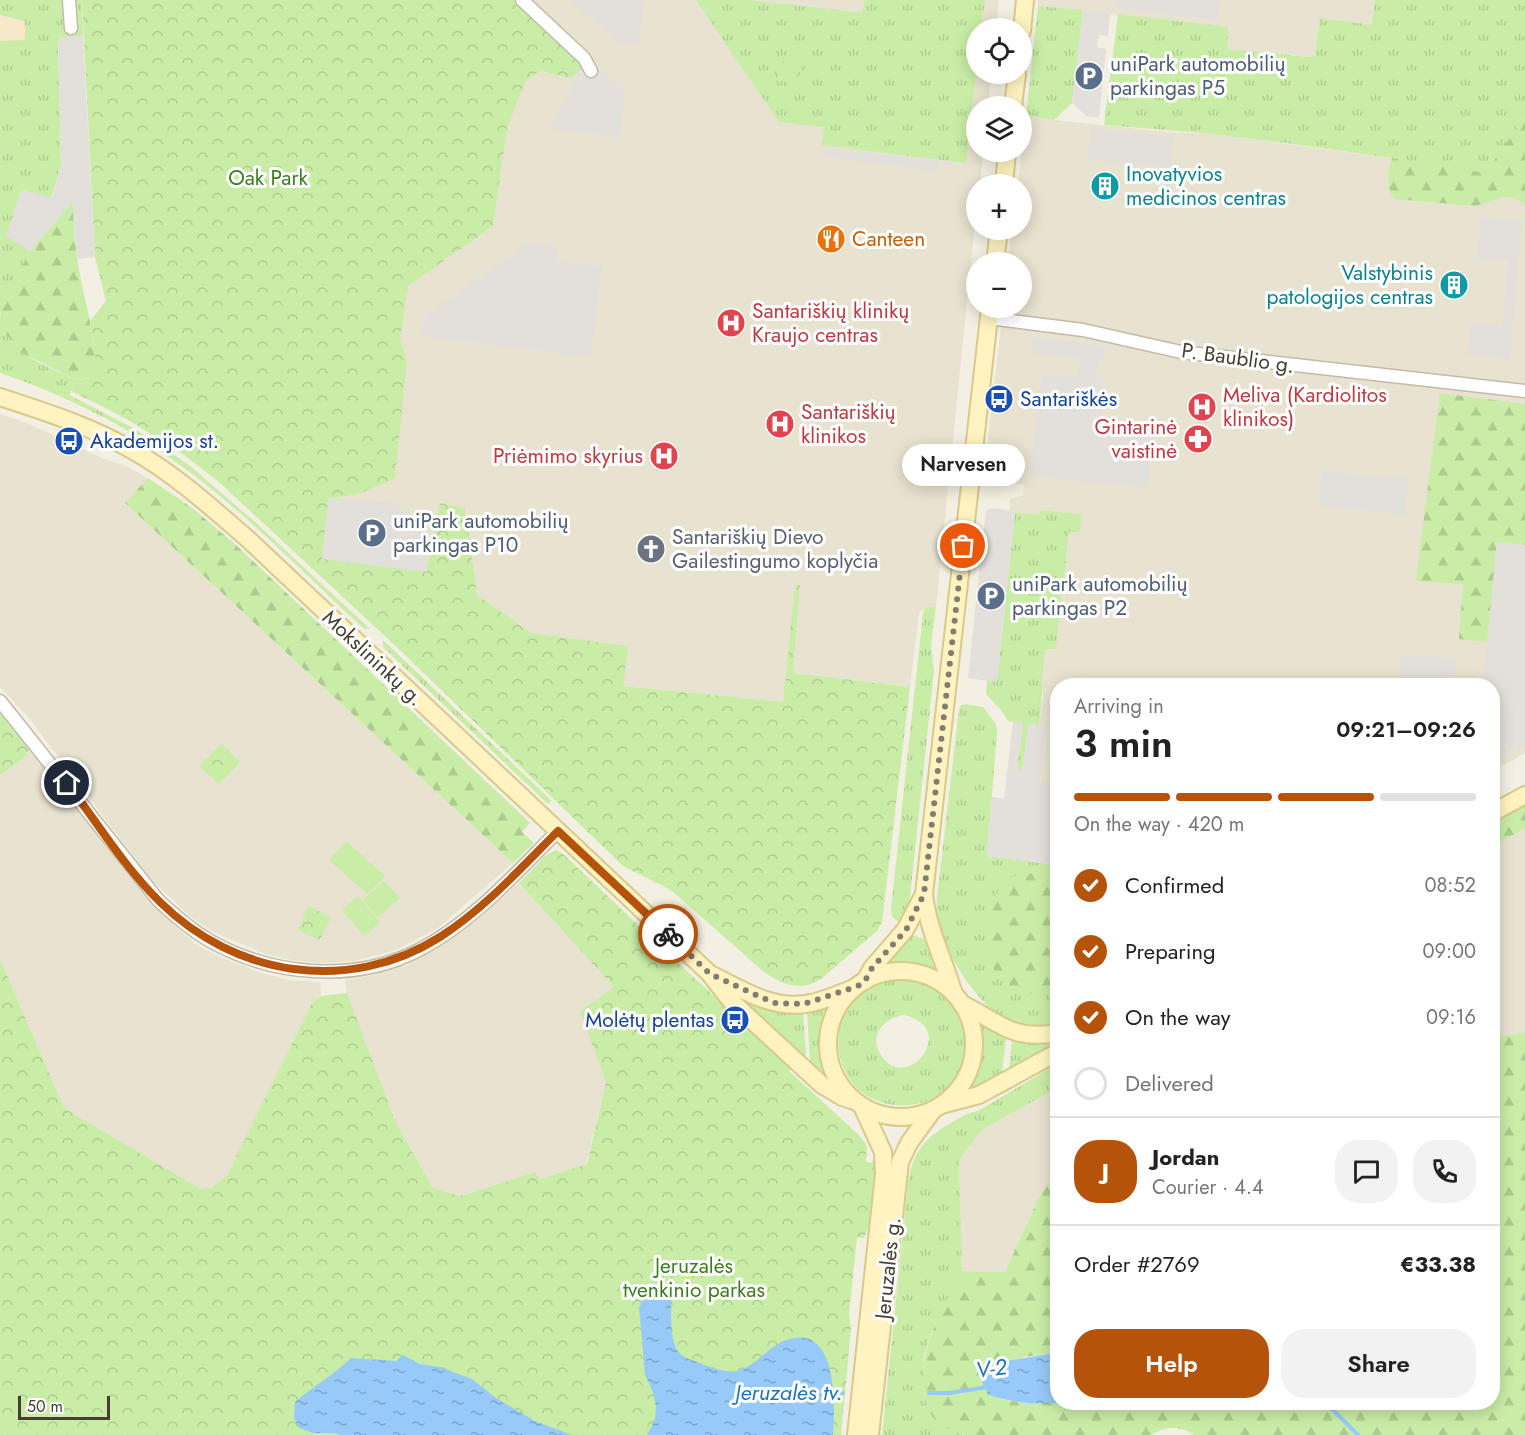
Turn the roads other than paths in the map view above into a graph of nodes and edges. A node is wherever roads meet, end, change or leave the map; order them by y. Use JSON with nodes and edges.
{"nodes":[{"id":1,"x":69,"y":0,"type":"edge"},
{"id":2,"x":522,"y":0,"type":"edge"},
{"id":3,"x":1025,"y":0,"type":"edge"},
{"id":4,"x":1023,"y":18,"type":"edge"},
{"id":5,"x":71,"y":28,"type":"dead end"},
{"id":6,"x":591,"y":71,"type":"dead end"},
{"id":7,"x":989,"y":318,"type":"edge"},
{"id":8,"x":1017,"y":318,"type":"edge"},
{"id":9,"x":1525,"y":391,"type":"edge"},
{"id":10,"x":0,"y":397,"type":"edge"},
{"id":11,"x":0,"y":701,"type":"edge"},
{"id":12,"x":1525,"y":795,"type":"edge"},
{"id":13,"x":1500,"y":809,"type":"edge"},
{"id":14,"x":558,"y":831,"type":"junction"},
{"id":15,"x":924,"y":894,"type":"junction"},
{"id":16,"x":710,"y":974,"type":"junction"},
{"id":17,"x":862,"y":984,"type":"junction"},
{"id":18,"x":958,"y":999,"type":"junction"},
{"id":19,"x":1050,"y":1034,"type":"edge"},
{"id":20,"x":1050,"y":1056,"type":"edge"},
{"id":21,"x":859,"y":1103,"type":"junction"},
{"id":22,"x":937,"y":1108,"type":"junction"},
{"id":23,"x":856,"y":1435,"type":"edge"},
{"id":24,"x":870,"y":1435,"type":"edge"}],
"edges":[{"from":1,"to":5,"type":"street"},
{"from":2,"to":6,"type":"street"},
{"from":3,"to":4,"type":"main road"},
{"from":7,"to":15,"type":"main road"},
{"from":8,"to":9,"type":"street","name":"P. Baublio g."},
{"from":10,"to":14,"type":"main road","name":"Mokslininkų g."},
{"from":11,"to":14,"type":"street"},
{"from":12,"to":13,"type":"main road"},
{"from":14,"to":16,"type":"main road","name":"Mokslininkų g."},
{"from":15,"to":17,"type":"main road"},
{"from":15,"to":18,"type":"main road"},
{"from":16,"to":17,"type":"main road","name":"Mokslininkų g."},
{"from":16,"to":21,"type":"main road","name":"Mokslininkų g."},
{"from":17,"to":18,"type":"main road"},
{"from":17,"to":21,"type":"main road"},
{"from":18,"to":19,"type":"main road"},
{"from":18,"to":22,"type":"main road"},
{"from":20,"to":22,"type":"main road"},
{"from":21,"to":22,"type":"main road"},
{"from":21,"to":23,"type":"main road","name":"Jeruzalės g."},
{"from":22,"to":24,"type":"main road","name":"Jeruzalės g."}]}
